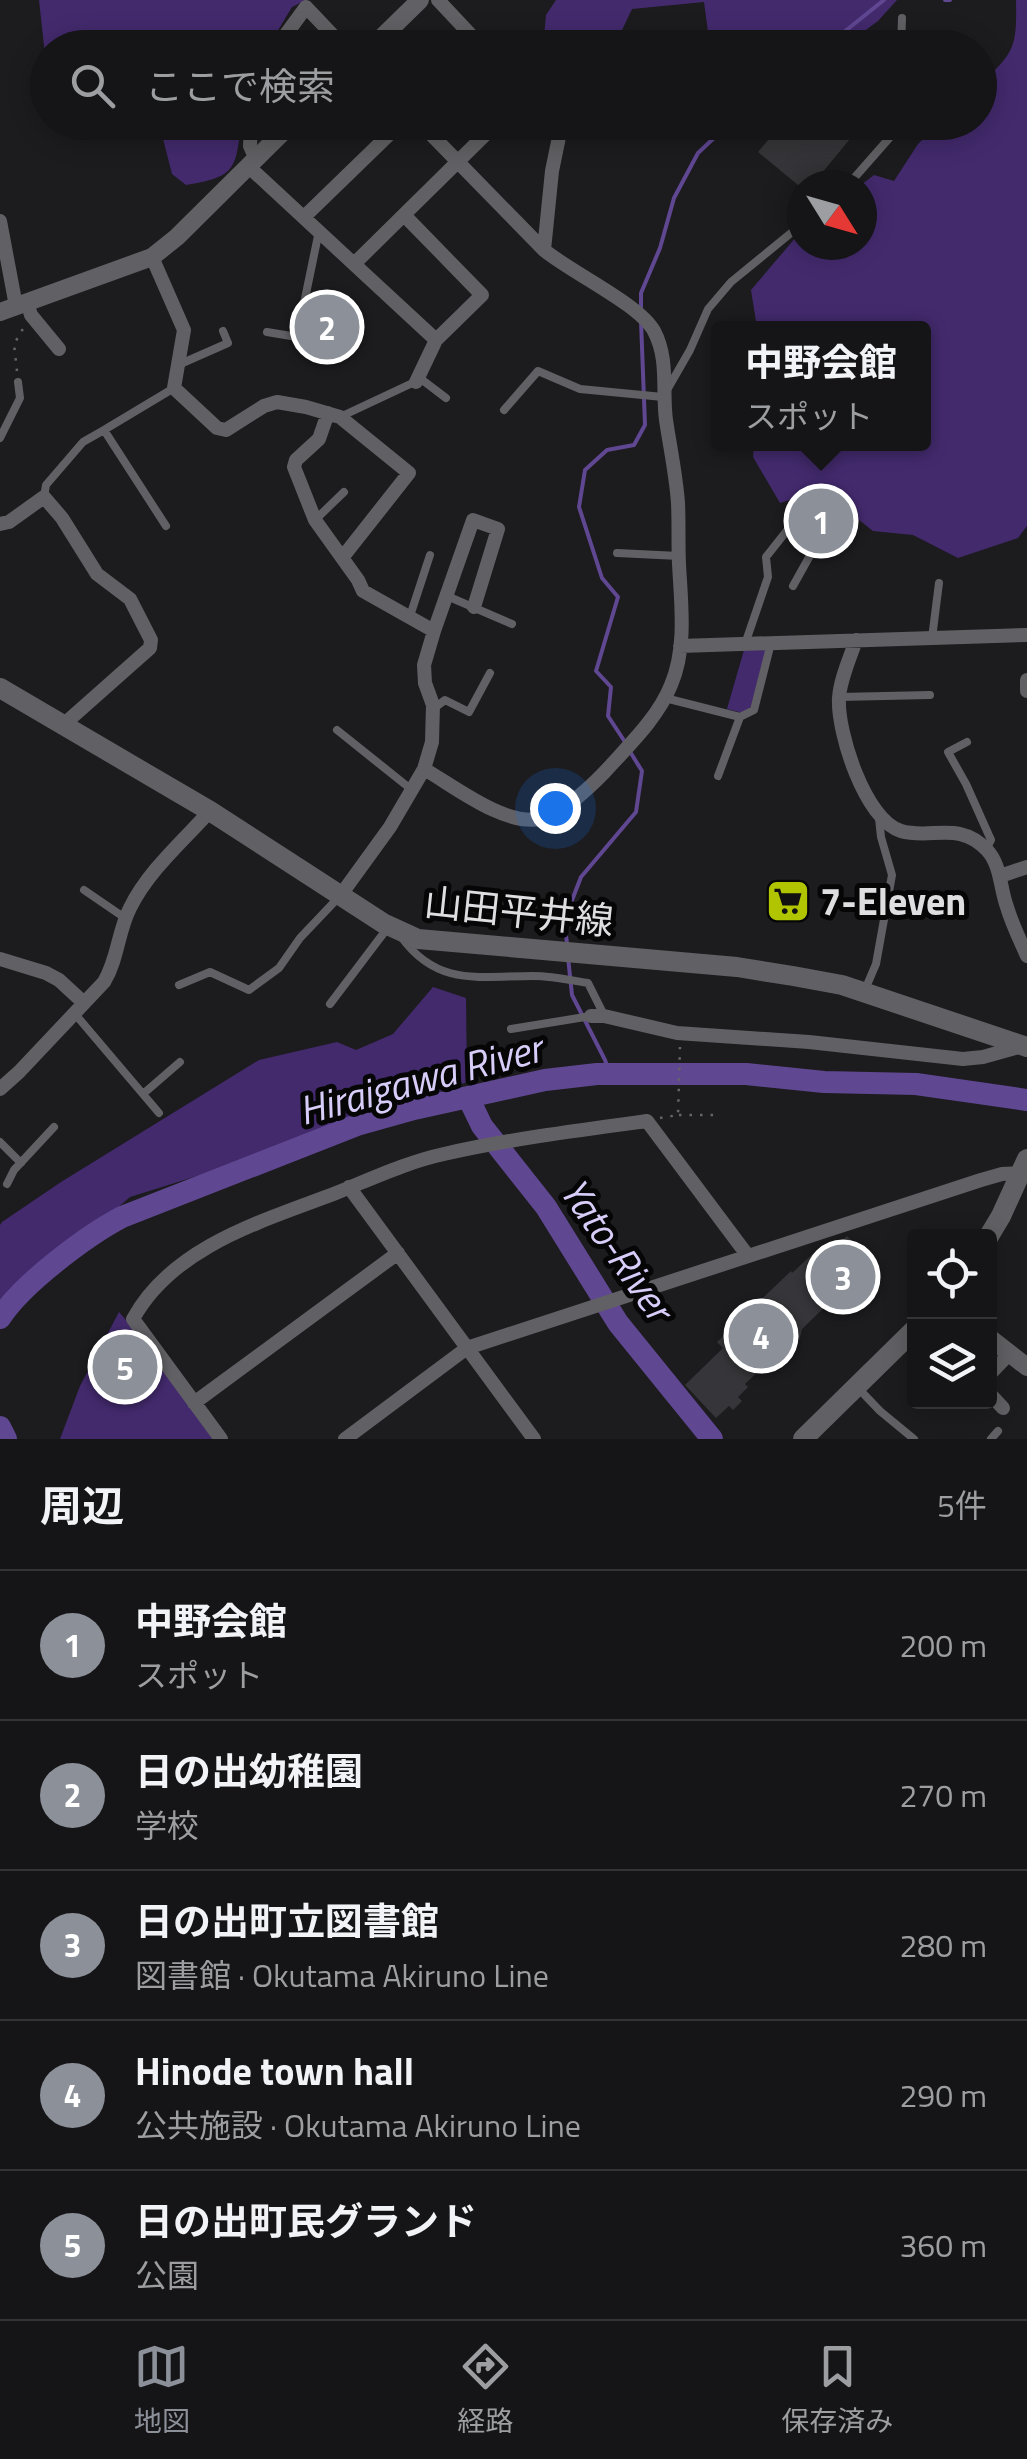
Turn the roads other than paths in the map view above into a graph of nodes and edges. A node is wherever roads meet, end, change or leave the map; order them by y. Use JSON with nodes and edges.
{"nodes":[{"id":1,"x":438,"y":0,"type":"edge"},
{"id":2,"x":409,"y":4,"type":"edge"},
{"id":3,"x":902,"y":18,"type":"dead end"},
{"id":4,"x":289,"y":30,"type":"edge"},
{"id":5,"x":328,"y":30,"type":"edge"},
{"id":6,"x":387,"y":30,"type":"edge"},
{"id":7,"x":465,"y":30,"type":"edge"},
{"id":8,"x":902,"y":30,"type":"edge"},
{"id":9,"x":250,"y":140,"type":"edge"},
{"id":10,"x":275,"y":140,"type":"edge"},
{"id":11,"x":384,"y":140,"type":"edge"},
{"id":12,"x":437,"y":140,"type":"edge"},
{"id":13,"x":480,"y":140,"type":"edge"},
{"id":14,"x":558,"y":140,"type":"edge"},
{"id":15,"x":888,"y":140,"type":"edge"},
{"id":16,"x":252,"y":162,"type":"junction"},
{"id":17,"x":458,"y":162,"type":"junction"},
{"id":18,"x":861,"y":170,"type":"edge"},
{"id":19,"x":404,"y":215,"type":"junction"},
{"id":20,"x":304,"y":218,"type":"junction"},
{"id":21,"x":0,"y":221,"type":"edge"},
{"id":22,"x":319,"y":231,"type":"junction"},
{"id":23,"x":787,"y":236,"type":"edge"},
{"id":24,"x":544,"y":250,"type":"junction"},
{"id":25,"x":152,"y":257,"type":"junction"},
{"id":26,"x":355,"y":263,"type":"junction"},
{"id":27,"x":14,"y":307,"type":"edge"},
{"id":28,"x":222,"y":332,"type":"dead end"},
{"id":29,"x":267,"y":332,"type":"dead end"},
{"id":30,"x":436,"y":340,"type":"junction"},
{"id":31,"x":228,"y":343,"type":"junction"},
{"id":32,"x":59,"y":349,"type":"dead end"},
{"id":33,"x":232,"y":352,"type":"dead end"},
{"id":34,"x":178,"y":365,"type":"junction"},
{"id":35,"x":18,"y":382,"type":"road end"},
{"id":36,"x":416,"y":382,"type":"junction"},
{"id":37,"x":174,"y":388,"type":"junction"},
{"id":38,"x":663,"y":397,"type":"junction"},
{"id":39,"x":446,"y":398,"type":"dead end"},
{"id":40,"x":504,"y":410,"type":"dead end"},
{"id":41,"x":334,"y":415,"type":"junction"},
{"id":42,"x":104,"y":430,"type":"junction"},
{"id":43,"x":0,"y":438,"type":"edge"},
{"id":44,"x":344,"y":492,"type":"dead end"},
{"id":45,"x":44,"y":497,"type":"junction"},
{"id":46,"x":316,"y":520,"type":"junction"},
{"id":47,"x":0,"y":524,"type":"edge"},
{"id":48,"x":166,"y":526,"type":"dead end"},
{"id":49,"x":817,"y":543,"type":"junction"},
{"id":50,"x":837,"y":551,"type":"dead end"},
{"id":51,"x":617,"y":553,"type":"dead end"},
{"id":52,"x":430,"y":556,"type":"dead end"},
{"id":53,"x":679,"y":556,"type":"junction"},
{"id":54,"x":342,"y":558,"type":"junction"},
{"id":55,"x":938,"y":583,"type":"dead end"},
{"id":56,"x":793,"y":586,"type":"dead end"},
{"id":57,"x":446,"y":596,"type":"junction"},
{"id":58,"x":474,"y":607,"type":"junction"},
{"id":59,"x":410,"y":616,"type":"junction"},
{"id":60,"x":512,"y":624,"type":"dead end"},
{"id":61,"x":434,"y":631,"type":"junction"},
{"id":62,"x":1027,"y":635,"type":"edge"},
{"id":63,"x":932,"y":638,"type":"junction"},
{"id":64,"x":856,"y":640,"type":"junction"},
{"id":65,"x":771,"y":643,"type":"junction"},
{"id":66,"x":745,"y":644,"type":"junction"},
{"id":67,"x":680,"y":646,"type":"junction"},
{"id":68,"x":490,"y":673,"type":"dead end"},
{"id":69,"x":1027,"y":680,"type":"edge"},
{"id":70,"x":0,"y":688,"type":"edge"},
{"id":71,"x":1027,"y":691,"type":"edge"},
{"id":72,"x":930,"y":695,"type":"dead end"},
{"id":73,"x":839,"y":697,"type":"junction"},
{"id":74,"x":666,"y":698,"type":"junction"},
{"id":75,"x":433,"y":709,"type":"junction"},
{"id":76,"x":740,"y":717,"type":"junction"},
{"id":77,"x":62,"y":726,"type":"junction"},
{"id":78,"x":337,"y":730,"type":"dead end"},
{"id":79,"x":967,"y":742,"type":"dead end"},
{"id":80,"x":424,"y":768,"type":"junction"},
{"id":81,"x":718,"y":776,"type":"dead end"},
{"id":82,"x":412,"y":790,"type":"junction"},
{"id":83,"x":210,"y":811,"type":"junction"},
{"id":84,"x":879,"y":816,"type":"junction"},
{"id":85,"x":986,"y":849,"type":"junction"},
{"id":86,"x":1027,"y":867,"type":"edge"},
{"id":87,"x":1000,"y":876,"type":"junction"},
{"id":88,"x":84,"y":890,"type":"dead end"},
{"id":89,"x":340,"y":896,"type":"junction"},
{"id":90,"x":125,"y":918,"type":"junction"},
{"id":91,"x":393,"y":928,"type":"junction"},
{"id":92,"x":1027,"y":956,"type":"edge"},
{"id":93,"x":0,"y":959,"type":"edge"},
{"id":94,"x":180,"y":985,"type":"dead end"},
{"id":95,"x":864,"y":992,"type":"junction"},
{"id":96,"x":330,"y":1004,"type":"dead end"},
{"id":97,"x":79,"y":1009,"type":"junction"},
{"id":98,"x":598,"y":1016,"type":"junction"},
{"id":99,"x":511,"y":1030,"type":"dead end"},
{"id":100,"x":1025,"y":1047,"type":"edge"},
{"id":101,"x":180,"y":1062,"type":"dead end"},
{"id":102,"x":0,"y":1089,"type":"edge"},
{"id":103,"x":143,"y":1094,"type":"junction"},
{"id":104,"x":159,"y":1113,"type":"dead end"},
{"id":105,"x":54,"y":1128,"type":"dead end"},
{"id":106,"x":0,"y":1142,"type":"edge"},
{"id":107,"x":21,"y":1163,"type":"junction"},
{"id":108,"x":1025,"y":1168,"type":"edge"},
{"id":109,"x":7,"y":1184,"type":"dead end"},
{"id":110,"x":349,"y":1188,"type":"junction"},
{"id":111,"x":993,"y":1229,"type":"edge"},
{"id":112,"x":398,"y":1254,"type":"junction"},
{"id":113,"x":748,"y":1256,"type":"junction"},
{"id":114,"x":907,"y":1337,"type":"edge"},
{"id":115,"x":997,"y":1343,"type":"edge"},
{"id":116,"x":468,"y":1348,"type":"junction"},
{"id":117,"x":1010,"y":1353,"type":"junction"},
{"id":118,"x":997,"y":1367,"type":"edge"},
{"id":119,"x":1027,"y":1367,"type":"edge"},
{"id":120,"x":857,"y":1387,"type":"junction"},
{"id":121,"x":997,"y":1402,"type":"edge"},
{"id":122,"x":194,"y":1403,"type":"junction"},
{"id":123,"x":1003,"y":1408,"type":"dead end"},
{"id":124,"x":221,"y":1439,"type":"edge"},
{"id":125,"x":345,"y":1439,"type":"edge"},
{"id":126,"x":534,"y":1439,"type":"edge"},
{"id":127,"x":803,"y":1439,"type":"edge"},
{"id":128,"x":914,"y":1439,"type":"edge"}],
"edges":[{"from":1,"to":7,"type":"street"},
{"from":2,"to":6,"type":"street"},
{"from":3,"to":8,"type":"lane"},
{"from":4,"to":5,"type":"street"},
{"from":9,"to":16,"type":"street"},
{"from":10,"to":16,"type":"street"},
{"from":11,"to":20,"type":"street"},
{"from":12,"to":17,"type":"street"},
{"from":13,"to":17,"type":"street"},
{"from":14,"to":24,"type":"street"},
{"from":15,"to":18,"type":"lane"},
{"from":16,"to":20,"type":"street"},
{"from":16,"to":25,"type":"street"},
{"from":17,"to":19,"type":"street"},
{"from":17,"to":24,"type":"street"},
{"from":19,"to":26,"type":"street"},
{"from":19,"to":30,"type":"street"},
{"from":20,"to":22,"type":"street"},
{"from":21,"to":27,"type":"street"},
{"from":22,"to":26,"type":"street"},
{"from":22,"to":29,"type":"lane"},
{"from":23,"to":38,"type":"lane"},
{"from":24,"to":38,"type":"street"},
{"from":25,"to":27,"type":"street"},
{"from":25,"to":34,"type":"street"},
{"from":26,"to":30,"type":"street"},
{"from":27,"to":32,"type":"street"},
{"from":28,"to":31,"type":"lane"},
{"from":30,"to":36,"type":"street"},
{"from":31,"to":33,"type":"lane"},
{"from":31,"to":34,"type":"lane"},
{"from":34,"to":37,"type":"street"},
{"from":35,"to":43,"type":"lane"},
{"from":36,"to":39,"type":"lane"},
{"from":36,"to":41,"type":"lane"},
{"from":37,"to":41,"type":"street"},
{"from":37,"to":42,"type":"lane"},
{"from":38,"to":40,"type":"lane"},
{"from":38,"to":53,"type":"street"},
{"from":41,"to":46,"type":"street"},
{"from":41,"to":54,"type":"street"},
{"from":42,"to":45,"type":"lane"},
{"from":42,"to":48,"type":"lane"},
{"from":44,"to":46,"type":"lane"},
{"from":45,"to":47,"type":"street"},
{"from":45,"to":77,"type":"street"},
{"from":46,"to":54,"type":"street"},
{"from":49,"to":50,"type":"lane"},
{"from":49,"to":56,"type":"lane"},
{"from":49,"to":66,"type":"lane"},
{"from":51,"to":53,"type":"lane"},
{"from":52,"to":59,"type":"lane"},
{"from":53,"to":67,"type":"street"},
{"from":54,"to":59,"type":"street"},
{"from":55,"to":63,"type":"lane"},
{"from":57,"to":58,"type":"lane"},
{"from":57,"to":58,"type":"street"},
{"from":57,"to":61,"type":"street"},
{"from":58,"to":60,"type":"lane"},
{"from":59,"to":61,"type":"street"},
{"from":61,"to":75,"type":"street"},
{"from":62,"to":63,"type":"street"},
{"from":63,"to":64,"type":"street"},
{"from":64,"to":65,"type":"street"},
{"from":64,"to":73,"type":"street"},
{"from":65,"to":66,"type":"street"},
{"from":65,"to":76,"type":"lane"},
{"from":66,"to":67,"type":"street"},
{"from":67,"to":74,"type":"street"},
{"from":68,"to":75,"type":"lane"},
{"from":69,"to":71,"type":"street"},
{"from":70,"to":77,"type":"main road","name":"山田平井線"},
{"from":72,"to":73,"type":"lane"},
{"from":73,"to":84,"type":"street"},
{"from":74,"to":76,"type":"lane"},
{"from":74,"to":80,"type":"street"},
{"from":75,"to":80,"type":"street"},
{"from":76,"to":81,"type":"lane"},
{"from":77,"to":83,"type":"main road","name":"山田平井線"},
{"from":78,"to":82,"type":"lane"},
{"from":79,"to":85,"type":"lane"},
{"from":80,"to":82,"type":"street"},
{"from":82,"to":89,"type":"street"},
{"from":83,"to":89,"type":"main road","name":"山田平井線"},
{"from":83,"to":90,"type":"street"},
{"from":84,"to":85,"type":"street"},
{"from":84,"to":95,"type":"lane"},
{"from":85,"to":87,"type":"street"},
{"from":86,"to":87,"type":"street"},
{"from":87,"to":92,"type":"street"},
{"from":88,"to":90,"type":"lane"},
{"from":89,"to":91,"type":"main road","name":"山田平井線"},
{"from":89,"to":94,"type":"lane"},
{"from":90,"to":97,"type":"street"},
{"from":91,"to":95,"type":"main road","name":"山田平井線"},
{"from":91,"to":96,"type":"lane"},
{"from":91,"to":98,"type":"lane"},
{"from":93,"to":97,"type":"street"},
{"from":95,"to":100,"type":"main road","name":"山田平井線"},
{"from":97,"to":102,"type":"street"},
{"from":97,"to":103,"type":"lane"},
{"from":98,"to":99,"type":"lane"},
{"from":98,"to":100,"type":"street"},
{"from":101,"to":103,"type":"lane"},
{"from":103,"to":104,"type":"lane"},
{"from":105,"to":107,"type":"lane"},
{"from":106,"to":107,"type":"lane"},
{"from":107,"to":109,"type":"lane"},
{"from":108,"to":111,"type":"main road"},
{"from":108,"to":113,"type":"street"},
{"from":110,"to":112,"type":"street"},
{"from":110,"to":113,"type":"street"},
{"from":110,"to":122,"type":"street"},
{"from":112,"to":116,"type":"street"},
{"from":112,"to":122,"type":"street"},
{"from":113,"to":116,"type":"street"},
{"from":114,"to":120,"type":"main road"},
{"from":115,"to":117,"type":"street"},
{"from":116,"to":125,"type":"street"},
{"from":116,"to":126,"type":"street"},
{"from":117,"to":118,"type":"street"},
{"from":117,"to":119,"type":"street"},
{"from":120,"to":127,"type":"main road"},
{"from":120,"to":128,"type":"lane"},
{"from":121,"to":123,"type":"street"},
{"from":122,"to":124,"type":"street"}]}
